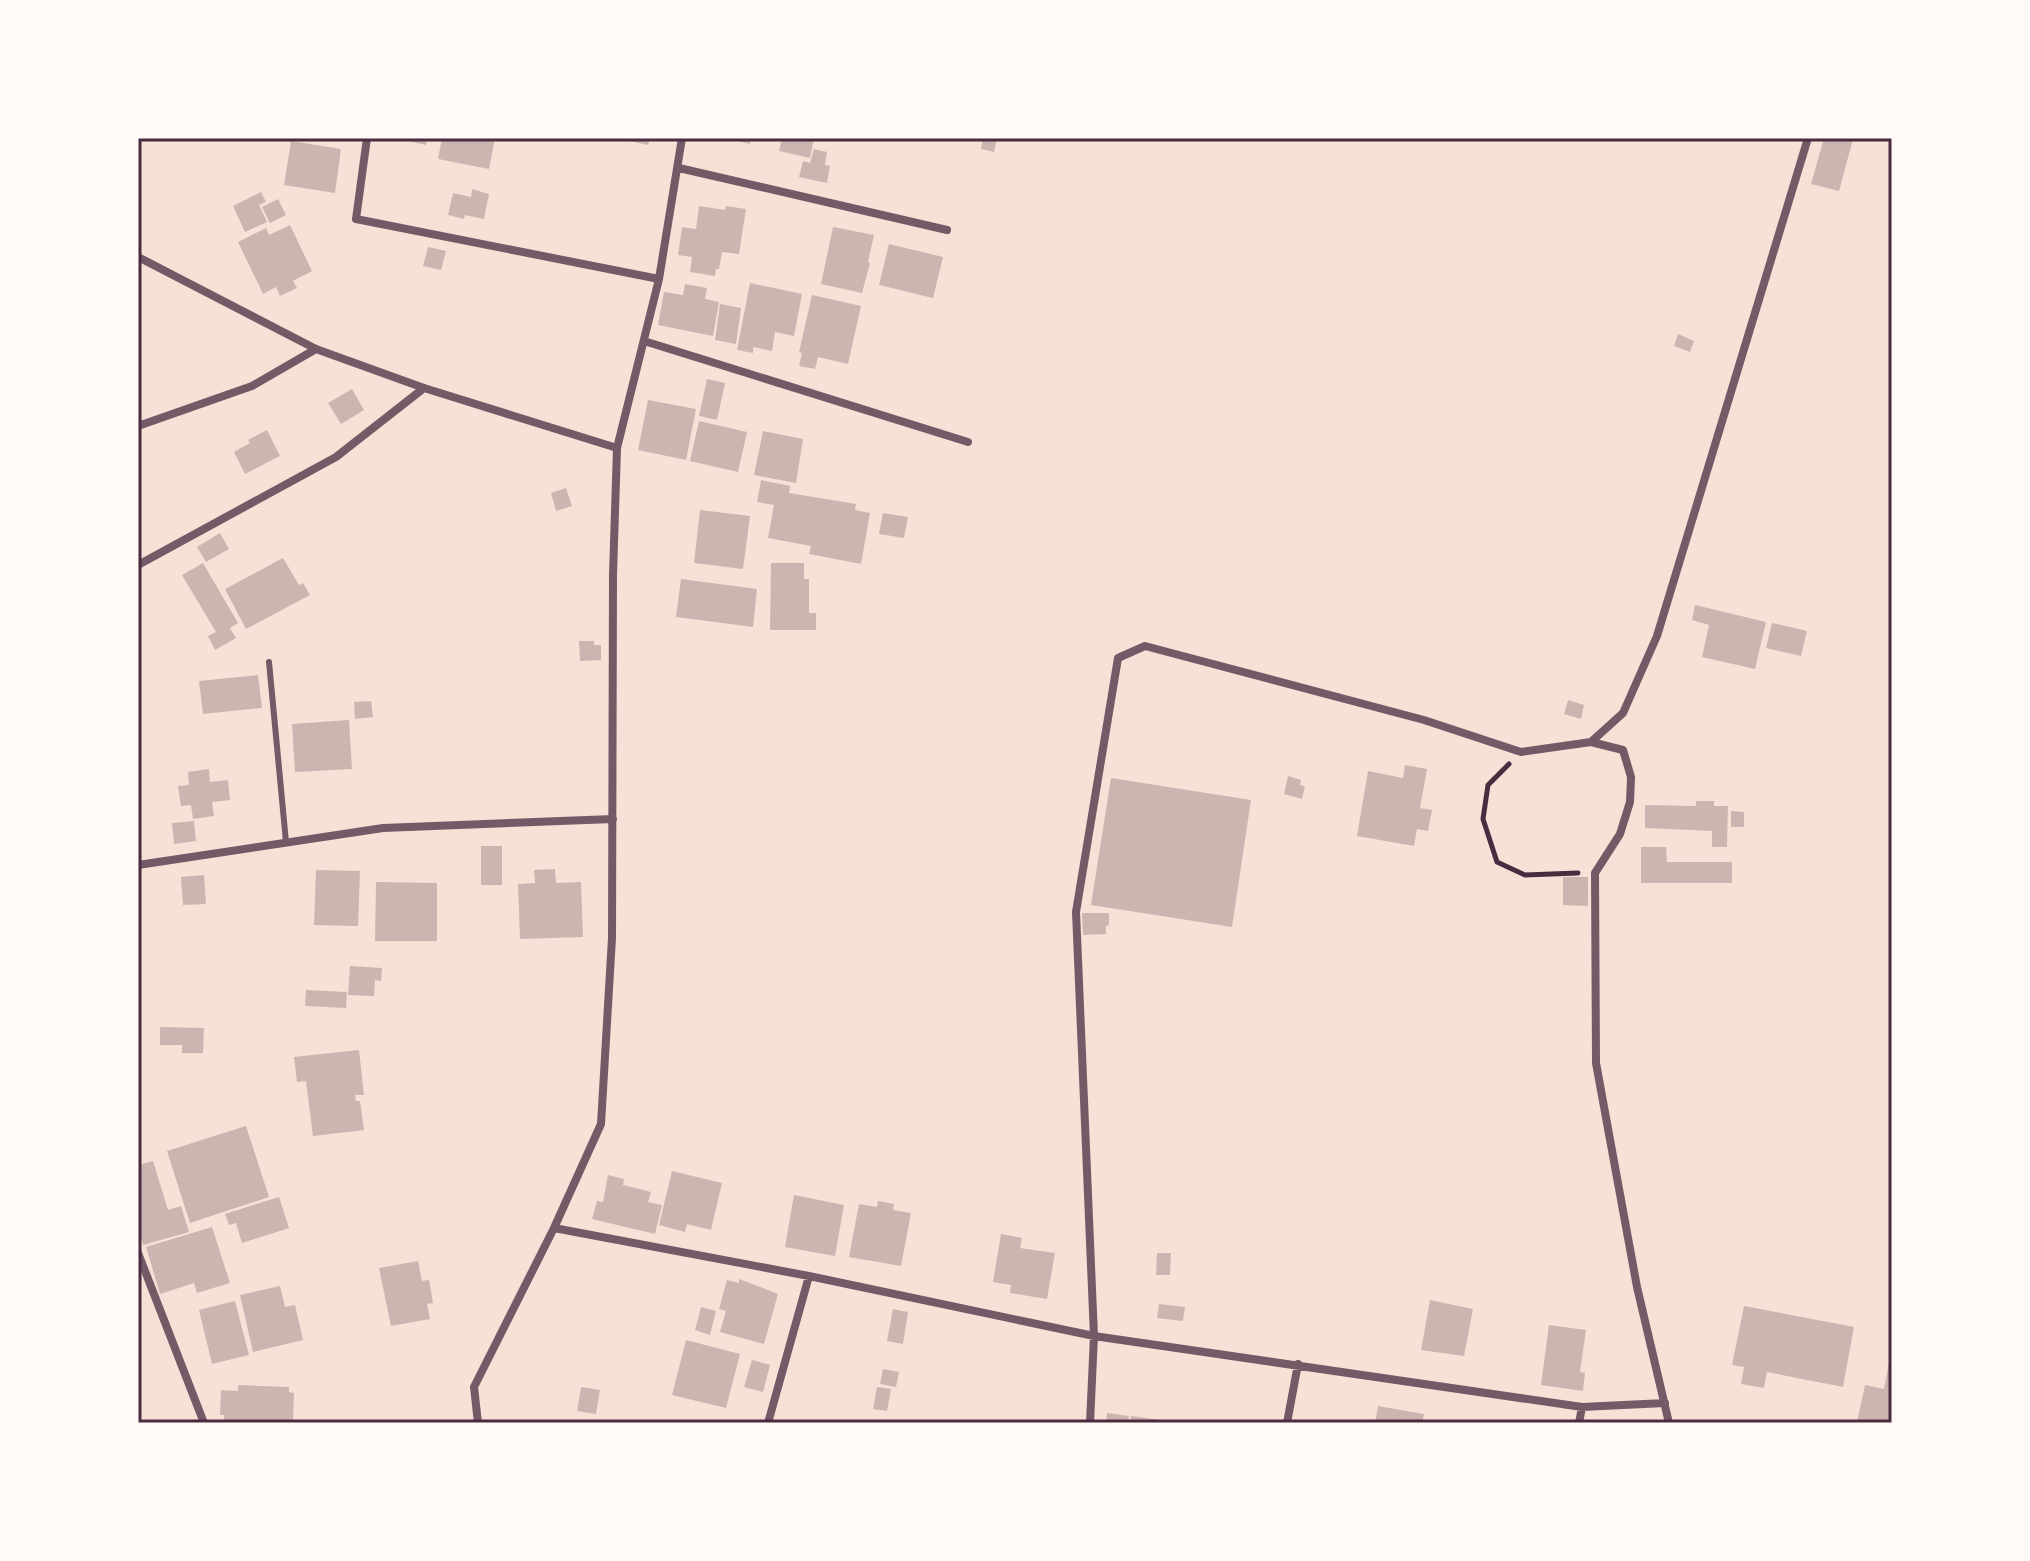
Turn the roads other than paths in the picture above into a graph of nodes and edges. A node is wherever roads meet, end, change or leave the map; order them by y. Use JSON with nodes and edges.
{"nodes":[{"id":1,"x":367,"y":138,"type":"edge"},
{"id":2,"x":682,"y":138,"type":"edge"},
{"id":3,"x":1808,"y":138,"type":"edge"},
{"id":4,"x":679,"y":168,"type":"junction"},
{"id":5,"x":947,"y":230,"type":"dead end"},
{"id":6,"x":138,"y":257,"type":"edge"},
{"id":7,"x":659,"y":279,"type":"junction"},
{"id":8,"x":644,"y":341,"type":"junction"},
{"id":9,"x":316,"y":349,"type":"junction"},
{"id":10,"x":424,"y":388,"type":"junction"},
{"id":11,"x":138,"y":426,"type":"edge"},
{"id":12,"x":968,"y":442,"type":"dead end"},
{"id":13,"x":617,"y":448,"type":"junction"},
{"id":14,"x":138,"y":565,"type":"edge"},
{"id":15,"x":269,"y":662,"type":"dead end"},
{"id":16,"x":1591,"y":742,"type":"junction"},
{"id":17,"x":613,"y":819,"type":"junction"},
{"id":18,"x":286,"y":842,"type":"junction"},
{"id":19,"x":138,"y":865,"type":"edge"},
{"id":20,"x":554,"y":1228,"type":"junction"},
{"id":21,"x":138,"y":1253,"type":"edge"},
{"id":22,"x":809,"y":1276,"type":"junction"},
{"id":23,"x":1094,"y":1336,"type":"junction"},
{"id":24,"x":1298,"y":1364,"type":"junction"},
{"id":25,"x":1665,"y":1403,"type":"junction"},
{"id":26,"x":1582,"y":1407,"type":"junction"},
{"id":27,"x":204,"y":1423,"type":"edge"},
{"id":28,"x":478,"y":1423,"type":"edge"},
{"id":29,"x":768,"y":1423,"type":"edge"},
{"id":30,"x":1090,"y":1423,"type":"edge"},
{"id":31,"x":1287,"y":1423,"type":"edge"},
{"id":32,"x":1579,"y":1423,"type":"edge"},
{"id":33,"x":1669,"y":1423,"type":"edge"}],
"edges":[{"from":1,"to":7,"type":"street"},
{"from":2,"to":4,"type":"street"},
{"from":3,"to":16,"type":"street"},
{"from":4,"to":5,"type":"street"},
{"from":4,"to":7,"type":"street"},
{"from":6,"to":9,"type":"street"},
{"from":7,"to":8,"type":"street"},
{"from":8,"to":12,"type":"street"},
{"from":8,"to":13,"type":"street"},
{"from":9,"to":10,"type":"street"},
{"from":9,"to":11,"type":"street"},
{"from":10,"to":13,"type":"street"},
{"from":10,"to":14,"type":"street"},
{"from":13,"to":17,"type":"street"},
{"from":15,"to":18,"type":"lane"},
{"from":16,"to":23,"type":"street"},
{"from":16,"to":25,"type":"street"},
{"from":17,"to":18,"type":"street"},
{"from":17,"to":20,"type":"street"},
{"from":18,"to":19,"type":"street"},
{"from":20,"to":22,"type":"street"},
{"from":20,"to":28,"type":"street"},
{"from":21,"to":27,"type":"street"},
{"from":22,"to":23,"type":"street"},
{"from":22,"to":29,"type":"street"},
{"from":23,"to":24,"type":"street"},
{"from":23,"to":30,"type":"street"},
{"from":24,"to":26,"type":"street"},
{"from":24,"to":31,"type":"street"},
{"from":25,"to":26,"type":"street"},
{"from":25,"to":33,"type":"street"},
{"from":26,"to":32,"type":"street"}]}
